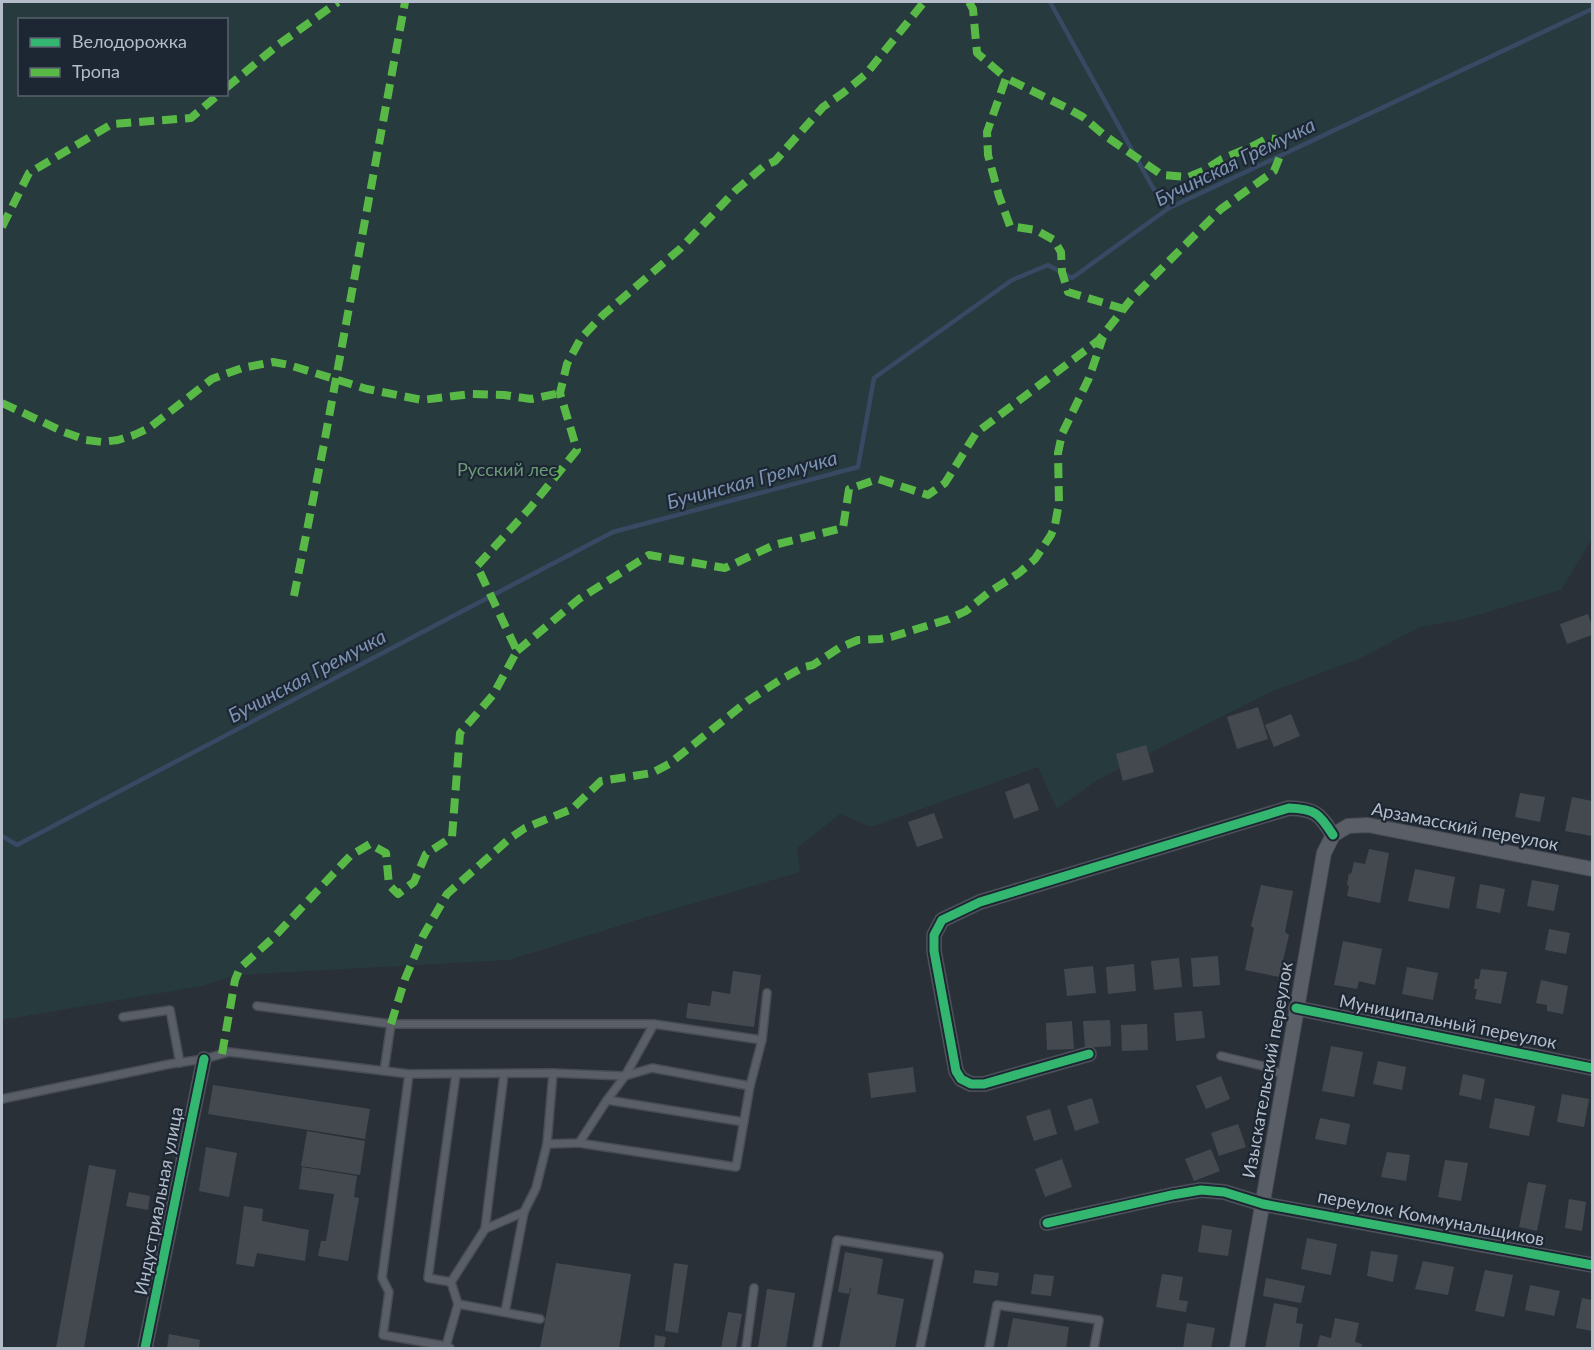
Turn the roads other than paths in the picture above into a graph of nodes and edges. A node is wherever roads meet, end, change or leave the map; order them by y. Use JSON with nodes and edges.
{"nodes":[{"id":1,"x":1333,"y":835,"type":"junction"},
{"id":2,"x":1593,"y":869,"type":"edge"},
{"id":3,"x":767,"y":993,"type":"dead end"},
{"id":4,"x":257,"y":1006,"type":"dead end"},
{"id":5,"x":1296,"y":1008,"type":"junction"},
{"id":6,"x":123,"y":1017,"type":"dead end"},
{"id":7,"x":391,"y":1024,"type":"junction"},
{"id":8,"x":654,"y":1024,"type":"junction"},
{"id":9,"x":762,"y":1040,"type":"junction"},
{"id":10,"x":1089,"y":1054,"type":"dead end"},
{"id":11,"x":1221,"y":1056,"type":"dead end"},
{"id":12,"x":204,"y":1059,"type":"junction"},
{"id":13,"x":180,"y":1063,"type":"junction"},
{"id":14,"x":1593,"y":1068,"type":"edge"},
{"id":15,"x":384,"y":1071,"type":"junction"},
{"id":16,"x":553,"y":1073,"type":"junction"},
{"id":17,"x":409,"y":1074,"type":"junction"},
{"id":18,"x":456,"y":1074,"type":"junction"},
{"id":19,"x":504,"y":1074,"type":"junction"},
{"id":20,"x":1284,"y":1075,"type":"junction"},
{"id":21,"x":625,"y":1076,"type":"junction"},
{"id":22,"x":750,"y":1086,"type":"junction"},
{"id":23,"x":2,"y":1099,"type":"edge"},
{"id":24,"x":607,"y":1100,"type":"junction"},
{"id":25,"x":744,"y":1122,"type":"junction"},
{"id":26,"x":579,"y":1143,"type":"junction"},
{"id":27,"x":547,"y":1144,"type":"junction"},
{"id":28,"x":1263,"y":1203,"type":"junction"},
{"id":29,"x":524,"y":1212,"type":"junction"},
{"id":30,"x":1047,"y":1223,"type":"dead end"},
{"id":31,"x":485,"y":1229,"type":"junction"},
{"id":32,"x":1593,"y":1265,"type":"edge"},
{"id":33,"x":451,"y":1282,"type":"junction"},
{"id":34,"x":754,"y":1288,"type":"dead end"},
{"id":35,"x":458,"y":1304,"type":"junction"},
{"id":36,"x":505,"y":1312,"type":"junction"},
{"id":37,"x":540,"y":1319,"type":"dead end"},
{"id":38,"x":448,"y":1347,"type":"edge"},
{"id":39,"x":145,"y":1348,"type":"edge"},
{"id":40,"x":746,"y":1348,"type":"edge"},
{"id":41,"x":817,"y":1348,"type":"edge"},
{"id":42,"x":920,"y":1348,"type":"edge"},
{"id":43,"x":988,"y":1348,"type":"edge"},
{"id":44,"x":1094,"y":1348,"type":"edge"},
{"id":45,"x":1236,"y":1348,"type":"edge"}],
"edges":[{"from":1,"to":2,"type":"street","name":"Арзамасский переулок"},
{"from":1,"to":5,"type":"street","name":"Изыскательский переулок"},
{"from":1,"to":10,"type":"street"},
{"from":3,"to":9,"type":"lane"},
{"from":4,"to":7,"type":"lane"},
{"from":5,"to":14,"type":"street","name":"Муниципальный переулок"},
{"from":5,"to":20,"type":"street","name":"Изыскательский переулок"},
{"from":6,"to":13,"type":"lane"},
{"from":7,"to":8,"type":"lane"},
{"from":7,"to":15,"type":"lane"},
{"from":8,"to":9,"type":"lane"},
{"from":8,"to":21,"type":"lane"},
{"from":9,"to":22,"type":"lane"},
{"from":11,"to":20,"type":"lane"},
{"from":12,"to":13,"type":"lane"},
{"from":12,"to":15,"type":"lane"},
{"from":12,"to":39,"type":"street","name":"Индустриальная улица"},
{"from":13,"to":23,"type":"lane"},
{"from":15,"to":17,"type":"lane"},
{"from":16,"to":19,"type":"lane"},
{"from":16,"to":21,"type":"lane"},
{"from":16,"to":27,"type":"lane"},
{"from":17,"to":18,"type":"lane"},
{"from":17,"to":38,"type":"lane"},
{"from":18,"to":19,"type":"lane"},
{"from":18,"to":33,"type":"lane"},
{"from":19,"to":31,"type":"lane"},
{"from":20,"to":28,"type":"street","name":"Изыскательский переулок"},
{"from":21,"to":22,"type":"lane"},
{"from":21,"to":24,"type":"lane"},
{"from":22,"to":25,"type":"lane"},
{"from":24,"to":25,"type":"lane"},
{"from":24,"to":26,"type":"lane"},
{"from":25,"to":26,"type":"lane"},
{"from":26,"to":27,"type":"lane"},
{"from":27,"to":29,"type":"lane"},
{"from":28,"to":30,"type":"street","name":"переулок Коммунальщиков"},
{"from":28,"to":32,"type":"street","name":"переулок Коммунальщиков"},
{"from":28,"to":45,"type":"street","name":"Изыскательский переулок"},
{"from":29,"to":31,"type":"lane"},
{"from":29,"to":36,"type":"lane"},
{"from":31,"to":33,"type":"lane"},
{"from":33,"to":35,"type":"lane"},
{"from":34,"to":40,"type":"lane"},
{"from":35,"to":36,"type":"lane"},
{"from":35,"to":38,"type":"lane"},
{"from":36,"to":37,"type":"lane"},
{"from":41,"to":42,"type":"lane"},
{"from":43,"to":44,"type":"lane"}]}
